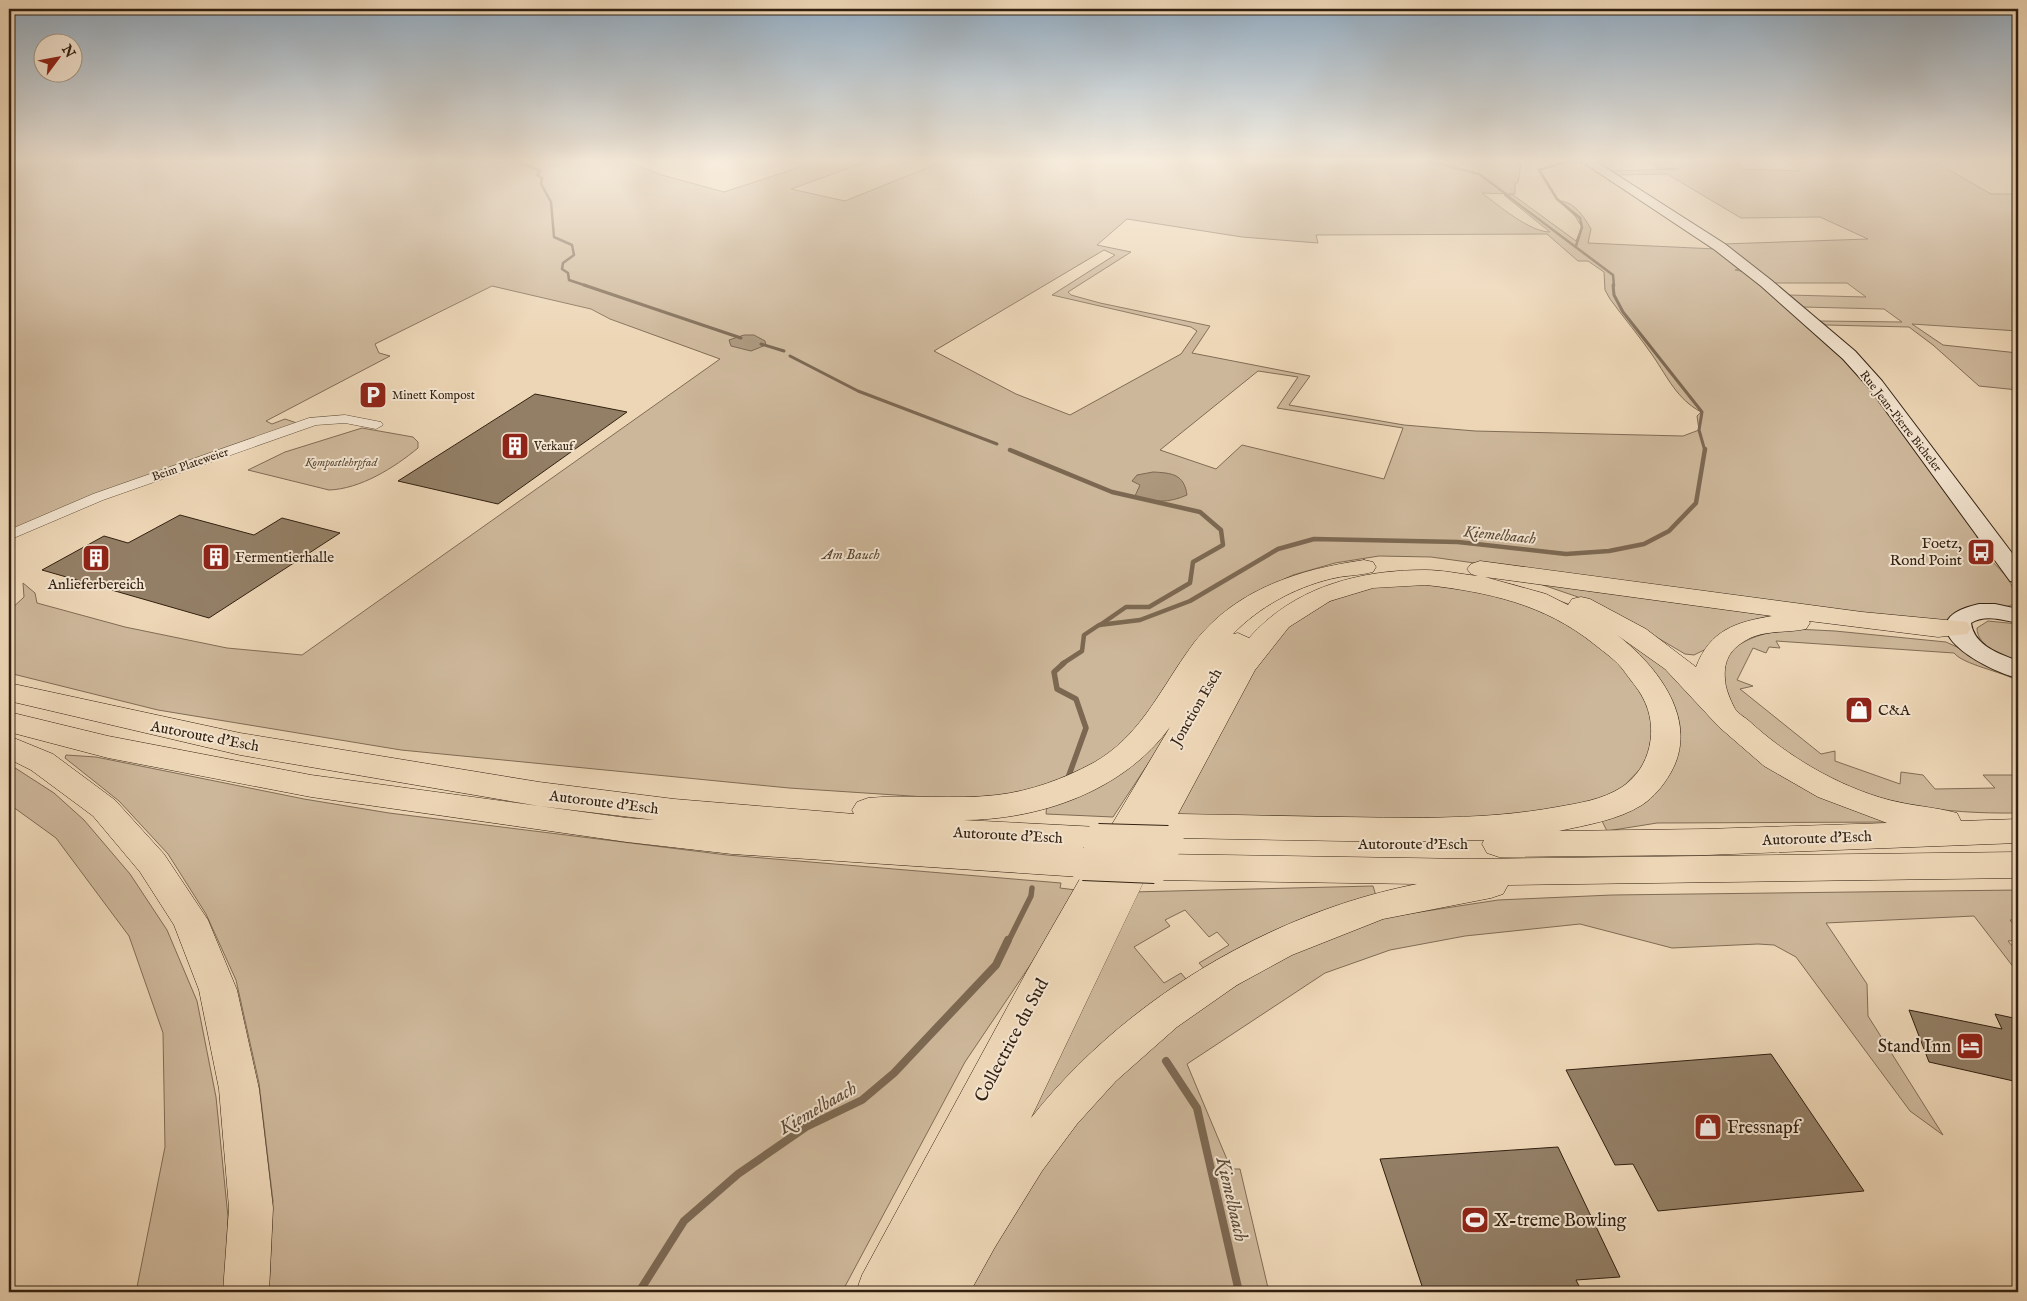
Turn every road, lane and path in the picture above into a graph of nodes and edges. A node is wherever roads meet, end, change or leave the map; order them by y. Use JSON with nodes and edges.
{"nodes":[{"id":1,"x":1679,"y":220,"type":"edge"},
{"id":2,"x":376,"y":425,"type":"dead end"},
{"id":3,"x":9,"y":535,"type":"edge"},
{"id":4,"x":1433,"y":565,"type":"junction"},
{"id":5,"x":1350,"y":570,"type":"junction"},
{"id":6,"x":2018,"y":576,"type":"edge"},
{"id":7,"x":2015,"y":612,"type":"edge"},
{"id":8,"x":1964,"y":637,"type":"junction"},
{"id":9,"x":2018,"y":670,"type":"edge"},
{"id":10,"x":9,"y":692,"type":"edge"},
{"id":11,"x":1730,"y":721,"type":"junction"},
{"id":12,"x":9,"y":722,"type":"edge"},
{"id":13,"x":9,"y":746,"type":"edge"},
{"id":14,"x":357,"y":764,"type":"junction"},
{"id":15,"x":1148,"y":790,"type":"joint"},
{"id":16,"x":868,"y":810,"type":"junction"},
{"id":17,"x":2018,"y":829,"type":"edge"},
{"id":18,"x":1096,"y":843,"type":"junction"},
{"id":19,"x":1166,"y":845,"type":"junction"},
{"id":20,"x":2018,"y":865,"type":"edge"},
{"id":21,"x":1574,"y":871,"type":"junction"},
{"id":22,"x":246,"y":1292,"type":"edge"},
{"id":23,"x":879,"y":1292,"type":"edge"},
{"id":24,"x":924,"y":1292,"type":"edge"},
{"id":25,"x":944,"y":1292,"type":"edge"}],
"edges":[{"from":1,"to":6,"type":"main road","name":"Rue Jean-Pierre Bicheler"},
{"from":2,"to":3,"type":"street","name":"Beim Plateweier"},
{"from":4,"to":5,"type":"highway"},
{"from":4,"to":8,"type":"highway"},
{"from":4,"to":11,"type":"highway"},
{"from":5,"to":15,"type":"highway","name":"Jonction Esch"},
{"from":5,"to":16,"type":"highway"},
{"from":7,"to":8,"type":"main road"},
{"from":8,"to":9,"type":"main road"},
{"from":8,"to":11,"type":"highway"},
{"from":10,"to":14,"type":"highway","name":"Autoroute d'Esch"},
{"from":11,"to":17,"type":"highway"},
{"from":12,"to":18,"type":"highway","name":"Autoroute d'Esch"},
{"from":13,"to":22,"type":"highway"},
{"from":14,"to":16,"type":"highway"},
{"from":14,"to":18,"type":"highway","name":"Autoroute d'Esch"},
{"from":15,"to":23,"type":"highway","name":"Collectrice du Sud"},
{"from":16,"to":18,"type":"highway"},
{"from":17,"to":19,"type":"highway","name":"Autoroute d'Esch"},
{"from":18,"to":19,"type":"highway","name":"Autoroute d'Esch","bridge":true},
{"from":18,"to":19,"type":"highway"},
{"from":19,"to":21,"type":"highway","name":"Autoroute d'Esch"},
{"from":19,"to":24,"type":"highway"},
{"from":20,"to":21,"type":"highway","name":"Autoroute d'Esch"},
{"from":21,"to":25,"type":"highway"}]}
